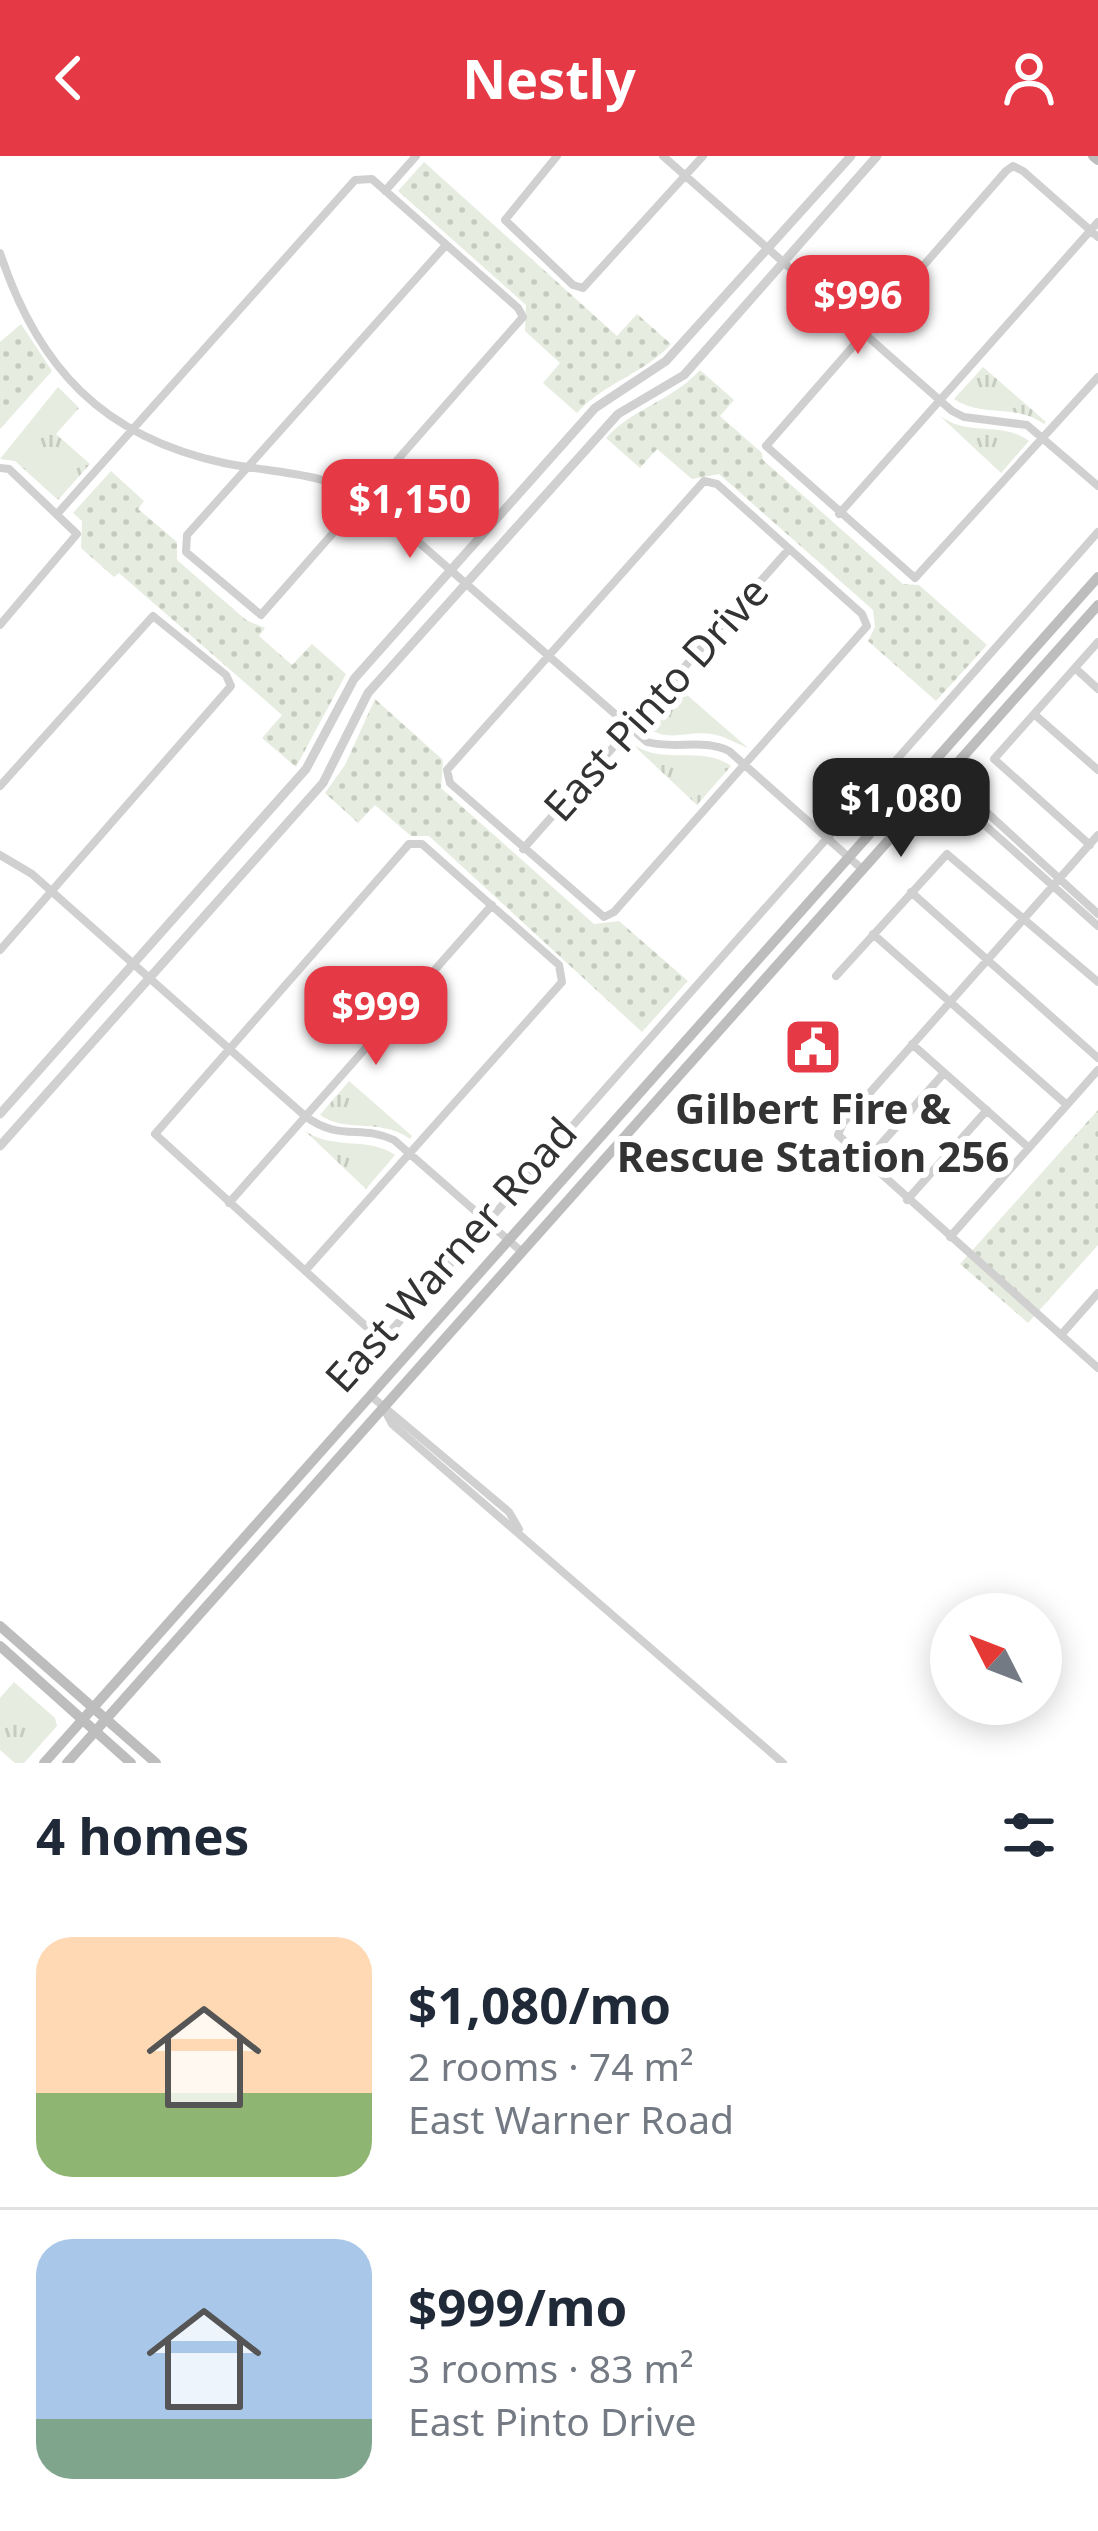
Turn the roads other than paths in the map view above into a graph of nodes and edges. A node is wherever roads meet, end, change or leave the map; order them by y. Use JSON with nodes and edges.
{"nodes":[{"id":1,"x":416,"y":156,"type":"edge"},
{"id":2,"x":557,"y":156,"type":"edge"},
{"id":3,"x":663,"y":156,"type":"edge"},
{"id":4,"x":704,"y":156,"type":"edge"},
{"id":5,"x":851,"y":156,"type":"edge"},
{"id":6,"x":877,"y":156,"type":"edge"},
{"id":7,"x":686,"y":175,"type":"junction"},
{"id":8,"x":386,"y":190,"type":"junction"},
{"id":9,"x":1098,"y":221,"type":"edge"},
{"id":10,"x":1094,"y":234,"type":"edge"},
{"id":11,"x":446,"y":245,"type":"junction"},
{"id":12,"x":769,"y":248,"type":"junction"},
{"id":13,"x":0,"y":254,"type":"edge"},
{"id":14,"x":783,"y":262,"type":"junction"},
{"id":15,"x":863,"y":332,"type":"junction"},
{"id":16,"x":1098,"y":377,"type":"edge"},
{"id":17,"x":940,"y":401,"type":"junction"},
{"id":18,"x":132,"y":431,"type":"junction"},
{"id":19,"x":1044,"y":438,"type":"junction"},
{"id":20,"x":249,"y":466,"type":"junction"},
{"id":21,"x":1,"y":468,"type":"edge"},
{"id":22,"x":1098,"y":486,"type":"edge"},
{"id":23,"x":367,"y":497,"type":"junction"},
{"id":24,"x":58,"y":514,"type":"junction"},
{"id":25,"x":838,"y":514,"type":"junction"},
{"id":26,"x":1098,"y":532,"type":"edge"},
{"id":27,"x":789,"y":548,"type":"junction"},
{"id":28,"x":453,"y":569,"type":"junction"},
{"id":29,"x":1098,"y":577,"type":"edge"},
{"id":30,"x":466,"y":583,"type":"junction"},
{"id":31,"x":1098,"y":605,"type":"edge"},
{"id":32,"x":0,"y":625,"type":"edge"},
{"id":33,"x":1098,"y":642,"type":"edge"},
{"id":34,"x":549,"y":656,"type":"junction"},
{"id":35,"x":1075,"y":668,"type":"junction"},
{"id":36,"x":1098,"y":689,"type":"edge"},
{"id":37,"x":1034,"y":714,"type":"junction"},
{"id":38,"x":630,"y":728,"type":"junction"},
{"id":39,"x":745,"y":764,"type":"junction"},
{"id":40,"x":928,"y":768,"type":"junction"},
{"id":41,"x":1098,"y":770,"type":"edge"},
{"id":42,"x":942,"y":780,"type":"junction"},
{"id":43,"x":0,"y":786,"type":"edge"},
{"id":44,"x":1098,"y":836,"type":"edge"},
{"id":45,"x":828,"y":837,"type":"junction"},
{"id":46,"x":1090,"y":845,"type":"junction"},
{"id":47,"x":523,"y":849,"type":"junction"},
{"id":48,"x":0,"y":855,"type":"edge"},
{"id":49,"x":849,"y":857,"type":"junction"},
{"id":50,"x":862,"y":869,"type":"junction"},
{"id":51,"x":1056,"y":883,"type":"junction"},
{"id":52,"x":52,"y":891,"type":"junction"},
{"id":53,"x":911,"y":892,"type":"junction"},
{"id":54,"x":492,"y":905,"type":"junction"},
{"id":55,"x":1098,"y":914,"type":"edge"},
{"id":56,"x":1025,"y":917,"type":"junction"},
{"id":57,"x":1098,"y":926,"type":"edge"},
{"id":58,"x":873,"y":934,"type":"junction"},
{"id":59,"x":0,"y":950,"type":"edge"},
{"id":60,"x":988,"y":960,"type":"junction"},
{"id":61,"x":134,"y":964,"type":"junction"},
{"id":62,"x":836,"y":976,"type":"dead end"},
{"id":63,"x":148,"y":978,"type":"junction"},
{"id":64,"x":1098,"y":982,"type":"edge"},
{"id":65,"x":950,"y":1002,"type":"junction"},
{"id":66,"x":699,"y":1025,"type":"junction"},
{"id":67,"x":714,"y":1038,"type":"junction"},
{"id":68,"x":912,"y":1045,"type":"junction"},
{"id":69,"x":228,"y":1048,"type":"junction"},
{"id":70,"x":1098,"y":1058,"type":"edge"},
{"id":71,"x":1098,"y":1070,"type":"edge"},
{"id":72,"x":944,"y":1073,"type":"junction"},
{"id":73,"x":1067,"y":1105,"type":"junction"},
{"id":74,"x":987,"y":1110,"type":"junction"},
{"id":75,"x":0,"y":1114,"type":"edge"},
{"id":76,"x":304,"y":1116,"type":"junction"},
{"id":77,"x":0,"y":1145,"type":"edge"},
{"id":78,"x":1029,"y":1148,"type":"junction"},
{"id":79,"x":409,"y":1153,"type":"junction"},
{"id":80,"x":865,"y":1162,"type":"junction"},
{"id":81,"x":908,"y":1200,"type":"junction"},
{"id":82,"x":229,"y":1203,"type":"junction"},
{"id":83,"x":487,"y":1221,"type":"junction"},
{"id":84,"x":950,"y":1237,"type":"junction"},
{"id":85,"x":508,"y":1240,"type":"junction"},
{"id":86,"x":522,"y":1252,"type":"junction"},
{"id":87,"x":305,"y":1271,"type":"junction"},
{"id":88,"x":1098,"y":1293,"type":"edge"},
{"id":89,"x":1089,"y":1303,"type":"junction"},
{"id":90,"x":1098,"y":1311,"type":"edge"},
{"id":91,"x":1060,"y":1335,"type":"junction"},
{"id":92,"x":1098,"y":1368,"type":"edge"},
{"id":93,"x":370,"y":1395,"type":"junction"},
{"id":94,"x":383,"y":1407,"type":"junction"},
{"id":95,"x":244,"y":1539,"type":"junction"},
{"id":96,"x":256,"y":1551,"type":"junction"},
{"id":97,"x":0,"y":1626,"type":"edge"},
{"id":98,"x":0,"y":1646,"type":"edge"},
{"id":99,"x":94,"y":1707,"type":"junction"},
{"id":100,"x":106,"y":1718,"type":"junction"},
{"id":101,"x":82,"y":1720,"type":"junction"},
{"id":102,"x":95,"y":1731,"type":"junction"},
{"id":103,"x":44,"y":1763,"type":"edge"},
{"id":104,"x":67,"y":1763,"type":"edge"},
{"id":105,"x":131,"y":1763,"type":"edge"},
{"id":106,"x":156,"y":1763,"type":"edge"},
{"id":107,"x":783,"y":1763,"type":"edge"}],
"edges":[{"from":1,"to":8,"type":"street"},
{"from":2,"to":7,"type":"street"},
{"from":3,"to":7,"type":"street"},
{"from":4,"to":7,"type":"street"},
{"from":5,"to":12,"type":"street"},
{"from":6,"to":14,"type":"street"},
{"from":7,"to":12,"type":"street"},
{"from":8,"to":11,"type":"street"},
{"from":8,"to":18,"type":"street"},
{"from":9,"to":10,"type":"street"},
{"from":10,"to":15,"type":"street"},
{"from":10,"to":17,"type":"street"},
{"from":11,"to":20,"type":"street"},
{"from":11,"to":23,"type":"street"},
{"from":12,"to":14,"type":"street"},
{"from":12,"to":28,"type":"street"},
{"from":13,"to":18,"type":"street"},
{"from":14,"to":15,"type":"street"},
{"from":14,"to":30,"type":"street"},
{"from":15,"to":17,"type":"street"},
{"from":15,"to":25,"type":"street"},
{"from":16,"to":19,"type":"street"},
{"from":17,"to":19,"type":"street"},
{"from":17,"to":25,"type":"street"},
{"from":18,"to":20,"type":"street"},
{"from":18,"to":24,"type":"street"},
{"from":19,"to":22,"type":"street"},
{"from":19,"to":25,"type":"street"},
{"from":20,"to":23,"type":"street"},
{"from":20,"to":23,"type":"street"},
{"from":21,"to":24,"type":"street"},
{"from":23,"to":28,"type":"street"},
{"from":24,"to":32,"type":"street"},
{"from":26,"to":45,"type":"street"},
{"from":27,"to":34,"type":"street"},
{"from":27,"to":38,"type":"street","name":"East Pinto Drive"},
{"from":27,"to":39,"type":"street"},
{"from":28,"to":30,"type":"street"},
{"from":28,"to":61,"type":"street"},
{"from":29,"to":40,"type":"main road","name":"East Warner Road"},
{"from":30,"to":34,"type":"street"},
{"from":30,"to":63,"type":"street"},
{"from":31,"to":42,"type":"main road","name":"East Warner Road"},
{"from":33,"to":35,"type":"street"},
{"from":34,"to":38,"type":"street"},
{"from":34,"to":47,"type":"street"},
{"from":35,"to":36,"type":"street"},
{"from":35,"to":37,"type":"street"},
{"from":37,"to":41,"type":"street"},
{"from":37,"to":46,"type":"street"},
{"from":38,"to":39,"type":"street"},
{"from":38,"to":47,"type":"street","name":"East Pinto Drive"},
{"from":39,"to":45,"type":"street"},
{"from":39,"to":47,"type":"street"},
{"from":40,"to":42,"type":"street"},
{"from":40,"to":49,"type":"main road","name":"East Warner Road"},
{"from":42,"to":50,"type":"main road","name":"East Warner Road"},
{"from":42,"to":51,"type":"street"},
{"from":43,"to":52,"type":"street"},
{"from":44,"to":46,"type":"street"},
{"from":45,"to":49,"type":"street"},
{"from":45,"to":83,"type":"street"},
{"from":46,"to":51,"type":"street"},
{"from":48,"to":52,"type":"street"},
{"from":49,"to":50,"type":"street"},
{"from":49,"to":66,"type":"main road","name":"East Warner Road"},
{"from":50,"to":67,"type":"main road","name":"East Warner Road"},
{"from":51,"to":55,"type":"street"},
{"from":51,"to":56,"type":"street"},
{"from":51,"to":57,"type":"street"},
{"from":52,"to":59,"type":"street"},
{"from":52,"to":61,"type":"street"},
{"from":53,"to":56,"type":"street"},
{"from":53,"to":58,"type":"street"},
{"from":53,"to":60,"type":"street"},
{"from":54,"to":69,"type":"street"},
{"from":54,"to":76,"type":"street"},
{"from":54,"to":79,"type":"street"},
{"from":56,"to":60,"type":"street"},
{"from":56,"to":64,"type":"street"},
{"from":58,"to":62,"type":"street"},
{"from":58,"to":65,"type":"street"},
{"from":60,"to":65,"type":"street"},
{"from":60,"to":70,"type":"street"},
{"from":61,"to":63,"type":"street"},
{"from":61,"to":75,"type":"street"},
{"from":63,"to":69,"type":"street"},
{"from":63,"to":77,"type":"street"},
{"from":65,"to":68,"type":"street"},
{"from":65,"to":73,"type":"street"},
{"from":66,"to":67,"type":"main road"},
{"from":66,"to":85,"type":"main road","name":"East Warner Road"},
{"from":67,"to":86,"type":"main road","name":"East Warner Road"},
{"from":68,"to":72,"type":"street"},
{"from":68,"to":80,"type":"street"},
{"from":69,"to":76,"type":"street"},
{"from":69,"to":82,"type":"street"},
{"from":71,"to":73,"type":"street"},
{"from":72,"to":74,"type":"street"},
{"from":72,"to":80,"type":"street"},
{"from":73,"to":78,"type":"street"},
{"from":74,"to":78,"type":"street"},
{"from":74,"to":81,"type":"street"},
{"from":76,"to":79,"type":"street"},
{"from":76,"to":82,"type":"street"},
{"from":78,"to":84,"type":"street"},
{"from":79,"to":83,"type":"street"},
{"from":79,"to":87,"type":"street"},
{"from":80,"to":81,"type":"street"},
{"from":81,"to":84,"type":"street"},
{"from":82,"to":87,"type":"street"},
{"from":83,"to":85,"type":"street"},
{"from":83,"to":87,"type":"street"},
{"from":84,"to":91,"type":"street"},
{"from":85,"to":86,"type":"street"},
{"from":85,"to":93,"type":"main road","name":"East Warner Road"},
{"from":86,"to":94,"type":"main road","name":"East Warner Road"},
{"from":88,"to":89,"type":"street"},
{"from":89,"to":90,"type":"street"},
{"from":89,"to":91,"type":"street"},
{"from":91,"to":92,"type":"street"},
{"from":93,"to":94,"type":"street"},
{"from":93,"to":95,"type":"main road","name":"East Warner Road"},
{"from":94,"to":96,"type":"main road","name":"East Warner Road"},
{"from":94,"to":107,"type":"street"},
{"from":95,"to":96,"type":"main road"},
{"from":95,"to":99,"type":"main road","name":"East Warner Road"},
{"from":96,"to":100,"type":"main road","name":"East Warner Road"},
{"from":97,"to":99,"type":"main road"},
{"from":98,"to":101,"type":"main road"},
{"from":99,"to":100,"type":"main road"},
{"from":99,"to":101,"type":"main road","name":"East Warner Road"},
{"from":100,"to":102,"type":"main road","name":"East Warner Road"},
{"from":100,"to":106,"type":"main road"},
{"from":101,"to":102,"type":"main road"},
{"from":101,"to":103,"type":"main road","name":"East Warner Road"},
{"from":102,"to":104,"type":"main road","name":"East Warner Road"},
{"from":102,"to":105,"type":"main road"}]}
